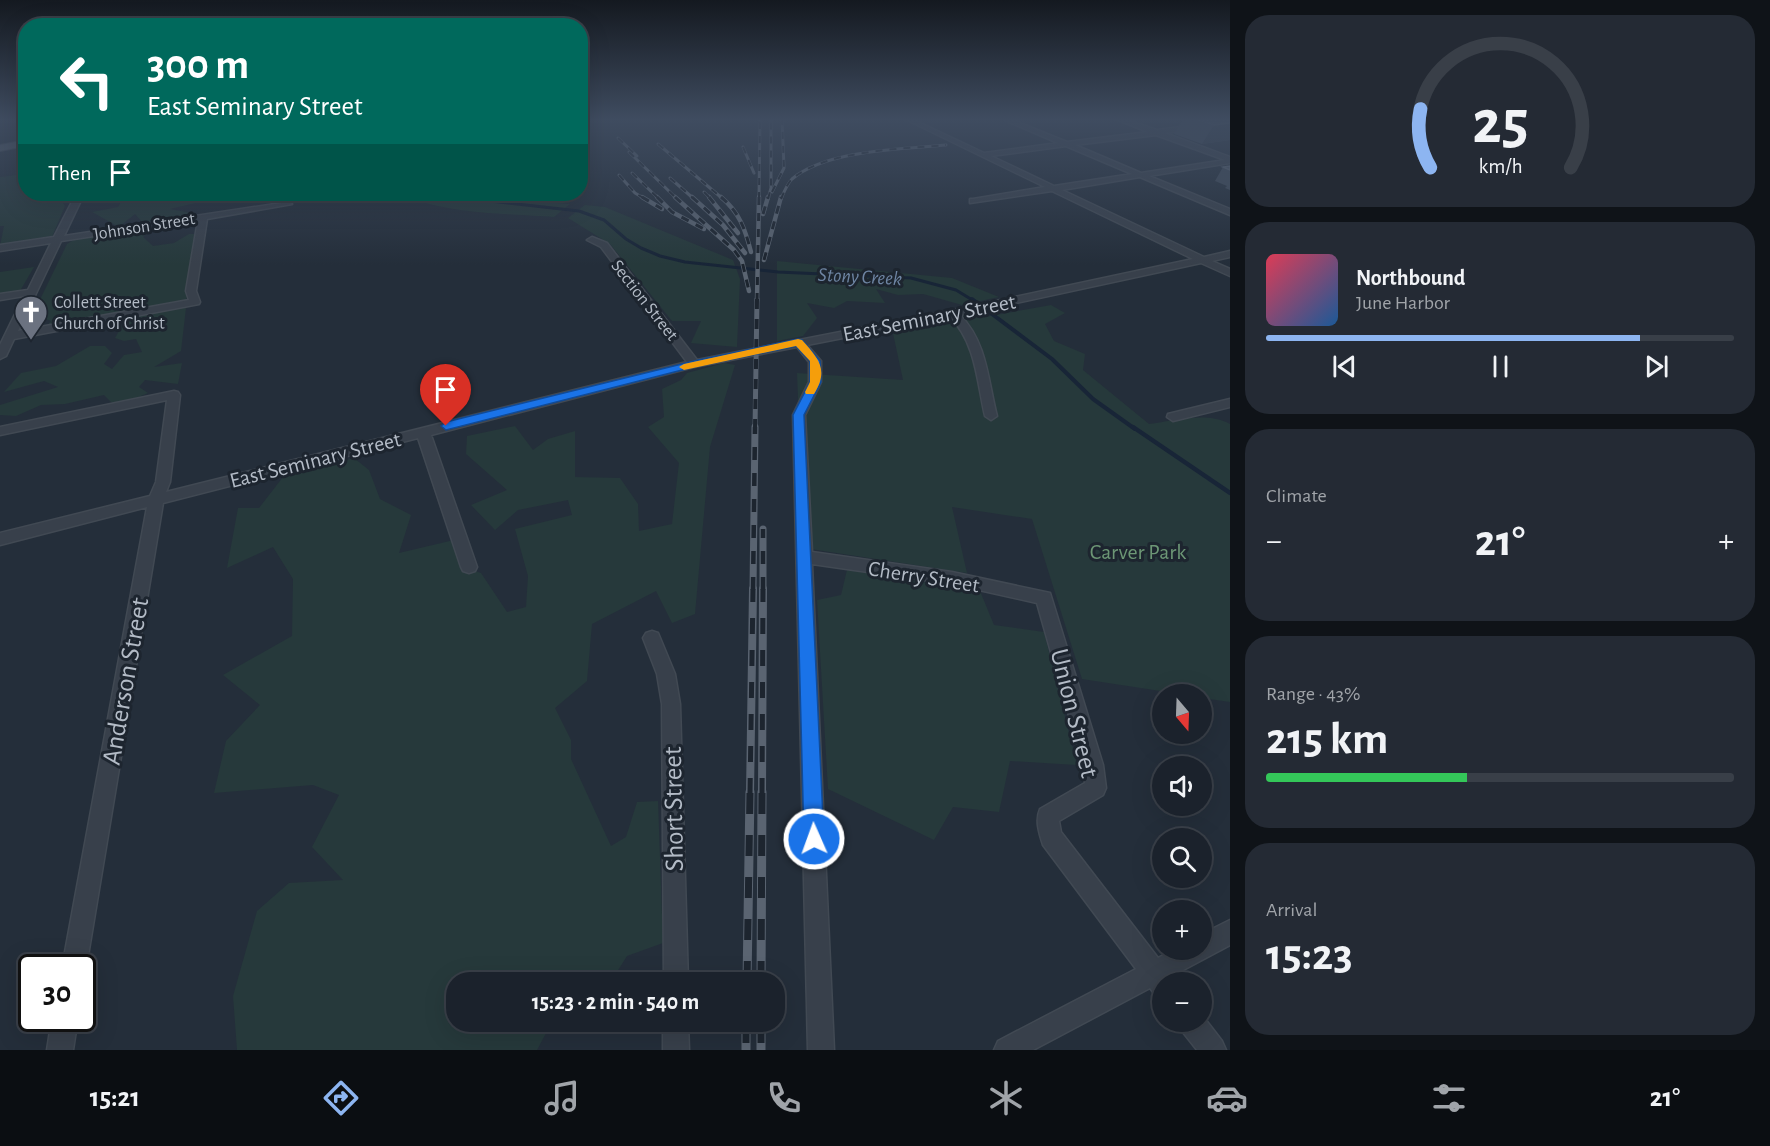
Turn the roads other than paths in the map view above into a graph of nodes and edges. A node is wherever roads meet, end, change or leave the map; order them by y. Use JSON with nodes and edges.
{"nodes":[{"id":1,"x":1008,"y":167,"type":"edge"},
{"id":2,"x":1122,"y":167,"type":"edge"},
{"id":3,"x":1188,"y":167,"type":"edge"},
{"id":4,"x":1141,"y":175,"type":"junction"},
{"id":5,"x":1053,"y":188,"type":"junction"},
{"id":6,"x":78,"y":201,"type":"edge"},
{"id":7,"x":973,"y":201,"type":"dead end"},
{"id":8,"x":288,"y":204,"type":"dead end"},
{"id":9,"x":1230,"y":212,"type":"edge"},
{"id":10,"x":203,"y":217,"type":"junction"},
{"id":11,"x":59,"y":239,"type":"junction"},
{"id":12,"x":592,"y":240,"type":"dead end"},
{"id":13,"x":0,"y":248,"type":"edge"},
{"id":14,"x":1230,"y":254,"type":"edge"},
{"id":15,"x":1203,"y":260,"type":"junction"},
{"id":16,"x":1230,"y":273,"type":"edge"},
{"id":17,"x":32,"y":292,"type":"junction"},
{"id":18,"x":0,"y":297,"type":"edge"},
{"id":19,"x":958,"y":312,"type":"junction"},
{"id":20,"x":10,"y":336,"type":"junction"},
{"id":21,"x":798,"y":342,"type":"junction"},
{"id":22,"x":0,"y":356,"type":"edge"},
{"id":23,"x":694,"y":364,"type":"junction"},
{"id":24,"x":1230,"y":403,"type":"edge"},
{"id":25,"x":991,"y":416,"type":"dead end"},
{"id":26,"x":1173,"y":417,"type":"dead end"},
{"id":27,"x":0,"y":431,"type":"edge"},
{"id":28,"x":423,"y":432,"type":"junction"},
{"id":29,"x":156,"y":500,"type":"junction"},
{"id":30,"x":0,"y":539,"type":"edge"},
{"id":31,"x":804,"y":557,"type":"junction"},
{"id":32,"x":469,"y":567,"type":"dead end"},
{"id":33,"x":1044,"y":598,"type":"joint"},
{"id":34,"x":652,"y":638,"type":"dead end"},
{"id":35,"x":1230,"y":932,"type":"edge"},
{"id":36,"x":1212,"y":942,"type":"edge"},
{"id":37,"x":76,"y":954,"type":"edge"},
{"id":38,"x":1183,"y":960,"type":"edge"},
{"id":39,"x":676,"y":972,"type":"edge"},
{"id":40,"x":1154,"y":972,"type":"edge"},
{"id":41,"x":1167,"y":972,"type":"edge"},
{"id":42,"x":1152,"y":981,"type":"edge"},
{"id":43,"x":63,"y":1032,"type":"edge"},
{"id":44,"x":676,"y":1032,"type":"edge"},
{"id":45,"x":1199,"y":1032,"type":"edge"},
{"id":46,"x":60,"y":1050,"type":"edge"},
{"id":47,"x":676,"y":1050,"type":"edge"},
{"id":48,"x":821,"y":1050,"type":"edge"},
{"id":49,"x":1007,"y":1050,"type":"edge"},
{"id":50,"x":1213,"y":1050,"type":"edge"}],
"edges":[{"from":1,"to":5,"type":"street"},
{"from":2,"to":4,"type":"street"},
{"from":3,"to":4,"type":"street"},
{"from":4,"to":5,"type":"street"},
{"from":4,"to":9,"type":"street"},
{"from":5,"to":7,"type":"street"},
{"from":5,"to":15,"type":"street"},
{"from":6,"to":11,"type":"street"},
{"from":8,"to":10,"type":"street","name":"Johnson Street"},
{"from":10,"to":11,"type":"street","name":"Johnson Street"},
{"from":10,"to":20,"type":"street"},
{"from":11,"to":13,"type":"street","name":"Johnson Street"},
{"from":11,"to":17,"type":"street"},
{"from":12,"to":23,"type":"street","name":"Section Street"},
{"from":14,"to":15,"type":"street","name":"East Seminary Street"},
{"from":15,"to":16,"type":"street"},
{"from":15,"to":19,"type":"street","name":"East Seminary Street"},
{"from":17,"to":18,"type":"street"},
{"from":17,"to":20,"type":"street"},
{"from":19,"to":21,"type":"street","name":"East Seminary Street"},
{"from":19,"to":25,"type":"street"},
{"from":20,"to":22,"type":"street"},
{"from":21,"to":23,"type":"street","name":"East Seminary Street"},
{"from":21,"to":31,"type":"street"},
{"from":23,"to":28,"type":"street","name":"East Seminary Street"},
{"from":24,"to":26,"type":"street"},
{"from":27,"to":29,"type":"street","name":"Anderson Street"},
{"from":28,"to":29,"type":"street","name":"East Seminary Street"},
{"from":28,"to":32,"type":"street"},
{"from":29,"to":30,"type":"street","name":"East Seminary Street"},
{"from":29,"to":37,"type":"street","name":"Anderson Street"},
{"from":31,"to":33,"type":"street","name":"Cherry Street"},
{"from":31,"to":48,"type":"street"},
{"from":33,"to":40,"type":"street","name":"Union Street"},
{"from":34,"to":39,"type":"street","name":"Short Street"},
{"from":35,"to":36,"type":"street"},
{"from":38,"to":41,"type":"street"},
{"from":42,"to":49,"type":"street"},
{"from":43,"to":46,"type":"street"},
{"from":44,"to":47,"type":"street"},
{"from":45,"to":50,"type":"street"}]}
